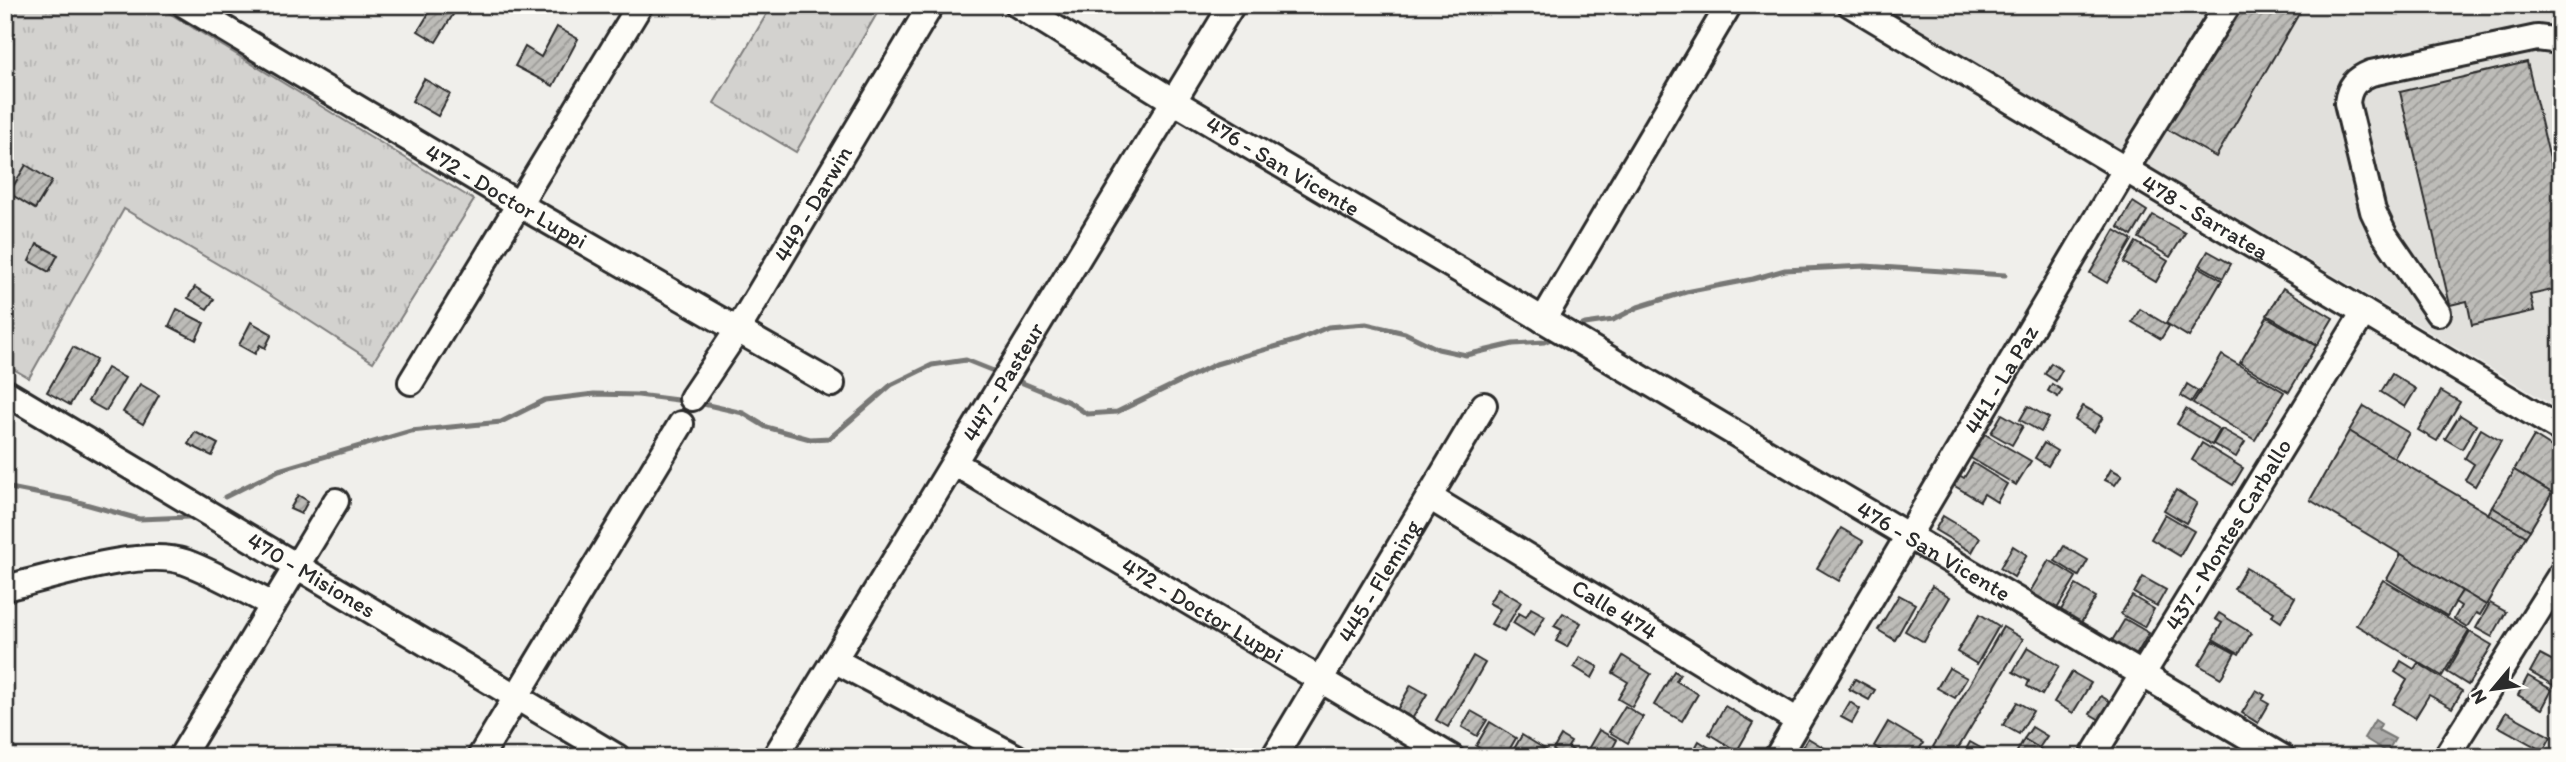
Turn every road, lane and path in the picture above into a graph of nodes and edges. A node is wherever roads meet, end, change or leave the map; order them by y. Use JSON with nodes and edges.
{"nodes":[{"id":1,"x":185,"y":5,"type":"edge"},
{"id":2,"x":640,"y":5,"type":"edge"},
{"id":3,"x":931,"y":5,"type":"edge"},
{"id":4,"x":1018,"y":5,"type":"edge"},
{"id":5,"x":1232,"y":5,"type":"edge"},
{"id":6,"x":1729,"y":5,"type":"edge"},
{"id":7,"x":1850,"y":5,"type":"edge"},
{"id":8,"x":2228,"y":5,"type":"edge"},
{"id":9,"x":2561,"y":41,"type":"edge"},
{"id":10,"x":1175,"y":102,"type":"junction"},
{"id":11,"x":2125,"y":170,"type":"junction"},
{"id":12,"x":520,"y":205,"type":"junction"},
{"id":13,"x":2364,"y":312,"type":"junction"},
{"id":14,"x":2438,"y":313,"type":"dead end"},
{"id":15,"x":1546,"y":322,"type":"junction"},
{"id":16,"x":737,"y":331,"type":"junction"},
{"id":17,"x":411,"y":382,"type":"dead end"},
{"id":18,"x":832,"y":384,"type":"dead end"},
{"id":19,"x":5,"y":393,"type":"edge"},
{"id":20,"x":692,"y":398,"type":"dead end"},
{"id":21,"x":1484,"y":405,"type":"dead end"},
{"id":22,"x":681,"y":424,"type":"dead end"},
{"id":23,"x":2561,"y":430,"type":"edge"},
{"id":24,"x":954,"y":463,"type":"junction"},
{"id":25,"x":1431,"y":498,"type":"junction"},
{"id":26,"x":336,"y":501,"type":"dead end"},
{"id":27,"x":1907,"y":537,"type":"junction"},
{"id":28,"x":297,"y":568,"type":"junction"},
{"id":29,"x":2561,"y":574,"type":"edge"},
{"id":30,"x":5,"y":588,"type":"edge"},
{"id":31,"x":273,"y":605,"type":"junction"},
{"id":32,"x":834,"y":660,"type":"junction"},
{"id":33,"x":2142,"y":674,"type":"junction"},
{"id":34,"x":1322,"y":678,"type":"junction"},
{"id":35,"x":517,"y":695,"type":"junction"},
{"id":36,"x":1798,"y":721,"type":"junction"},
{"id":37,"x":181,"y":757,"type":"edge"},
{"id":38,"x":480,"y":757,"type":"edge"},
{"id":39,"x":617,"y":757,"type":"edge"},
{"id":40,"x":775,"y":757,"type":"edge"},
{"id":41,"x":1016,"y":757,"type":"edge"},
{"id":42,"x":1274,"y":757,"type":"edge"},
{"id":43,"x":1451,"y":757,"type":"edge"},
{"id":44,"x":1777,"y":757,"type":"edge"},
{"id":45,"x":2092,"y":757,"type":"edge"},
{"id":46,"x":2282,"y":757,"type":"edge"},
{"id":47,"x":2446,"y":757,"type":"edge"}],
"edges":[{"from":1,"to":12,"type":"street","name":"472 - Doctor Luppi"},
{"from":2,"to":12,"type":"street"},
{"from":3,"to":16,"type":"street","name":"449 - Darwin"},
{"from":4,"to":10,"type":"street","name":"476 - San Vicente"},
{"from":5,"to":10,"type":"street","name":"447 - Pasteur"},
{"from":6,"to":15,"type":"street"},
{"from":7,"to":11,"type":"street","name":"478 - Sarratea"},
{"from":8,"to":11,"type":"street","name":"441 - La Paz"},
{"from":9,"to":14,"type":"street"},
{"from":10,"to":15,"type":"street","name":"476 - San Vicente"},
{"from":10,"to":24,"type":"street","name":"447 - Pasteur"},
{"from":11,"to":13,"type":"street","name":"478 - Sarratea"},
{"from":11,"to":27,"type":"street","name":"441 - La Paz"},
{"from":12,"to":16,"type":"street","name":"472 - Doctor Luppi"},
{"from":12,"to":17,"type":"street"},
{"from":13,"to":23,"type":"street","name":"478 - Sarratea"},
{"from":13,"to":33,"type":"street","name":"437 - Montes Carballo"},
{"from":15,"to":27,"type":"street","name":"476 - San Vicente"},
{"from":16,"to":18,"type":"street","name":"472 - Doctor Luppi"},
{"from":16,"to":20,"type":"street","name":"449 - Darwin"},
{"from":19,"to":28,"type":"street","name":"470 - Misiones"},
{"from":21,"to":25,"type":"street","name":"445 - Fleming"},
{"from":22,"to":35,"type":"street"},
{"from":24,"to":32,"type":"street","name":"447 - Pasteur"},
{"from":24,"to":34,"type":"street","name":"472 - Doctor Luppi"},
{"from":25,"to":34,"type":"street","name":"445 - Fleming"},
{"from":25,"to":36,"type":"street","name":"Calle 474"},
{"from":26,"to":28,"type":"street"},
{"from":27,"to":33,"type":"street","name":"476 - San Vicente"},
{"from":27,"to":36,"type":"street","name":"441 - La Paz"},
{"from":28,"to":31,"type":"street"},
{"from":28,"to":35,"type":"street","name":"470 - Misiones"},
{"from":29,"to":47,"type":"street"},
{"from":30,"to":31,"type":"street"},
{"from":31,"to":37,"type":"street"},
{"from":32,"to":40,"type":"street","name":"447 - Pasteur"},
{"from":32,"to":41,"type":"street"},
{"from":33,"to":45,"type":"street","name":"437 - Montes Carballo"},
{"from":33,"to":46,"type":"street","name":"476 - San Vicente"},
{"from":34,"to":42,"type":"street","name":"445 - Fleming"},
{"from":34,"to":43,"type":"street","name":"472 - Doctor Luppi"},
{"from":35,"to":38,"type":"street"},
{"from":35,"to":39,"type":"street","name":"470 - Misiones"},
{"from":36,"to":44,"type":"street","name":"441 - La Paz"}]}
